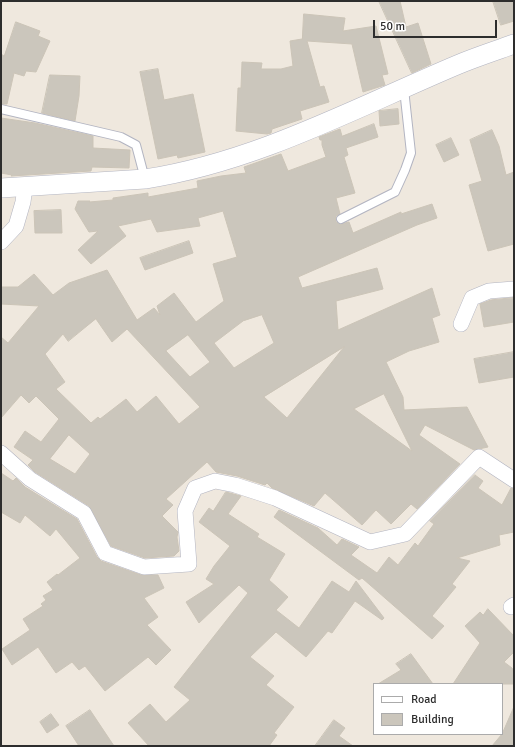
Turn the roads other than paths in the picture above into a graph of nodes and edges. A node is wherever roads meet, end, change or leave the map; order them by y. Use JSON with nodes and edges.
{"nodes":[{"id":1,"x":514,"y":44,"type":"edge"},
{"id":2,"x":404,"y":89,"type":"junction"},
{"id":3,"x":1,"y":109,"type":"edge"},
{"id":4,"x":145,"y":179,"type":"junction"},
{"id":5,"x":26,"y":187,"type":"junction"},
{"id":6,"x":1,"y":188,"type":"edge"},
{"id":7,"x":341,"y":219,"type":"dead end"},
{"id":8,"x":1,"y":242,"type":"edge"},
{"id":9,"x":514,"y":289,"type":"edge"},
{"id":10,"x":461,"y":324,"type":"dead end"},
{"id":11,"x":1,"y":453,"type":"edge"},
{"id":12,"x":514,"y":480,"type":"edge"}],
"edges":[{"from":1,"to":2,"type":"street"},
{"from":2,"to":4,"type":"street"},
{"from":2,"to":7,"type":"lane"},
{"from":3,"to":4,"type":"lane"},
{"from":4,"to":5,"type":"street"},
{"from":5,"to":6,"type":"street"},
{"from":5,"to":8,"type":"street"},
{"from":9,"to":10,"type":"street"},
{"from":11,"to":12,"type":"street"}]}
